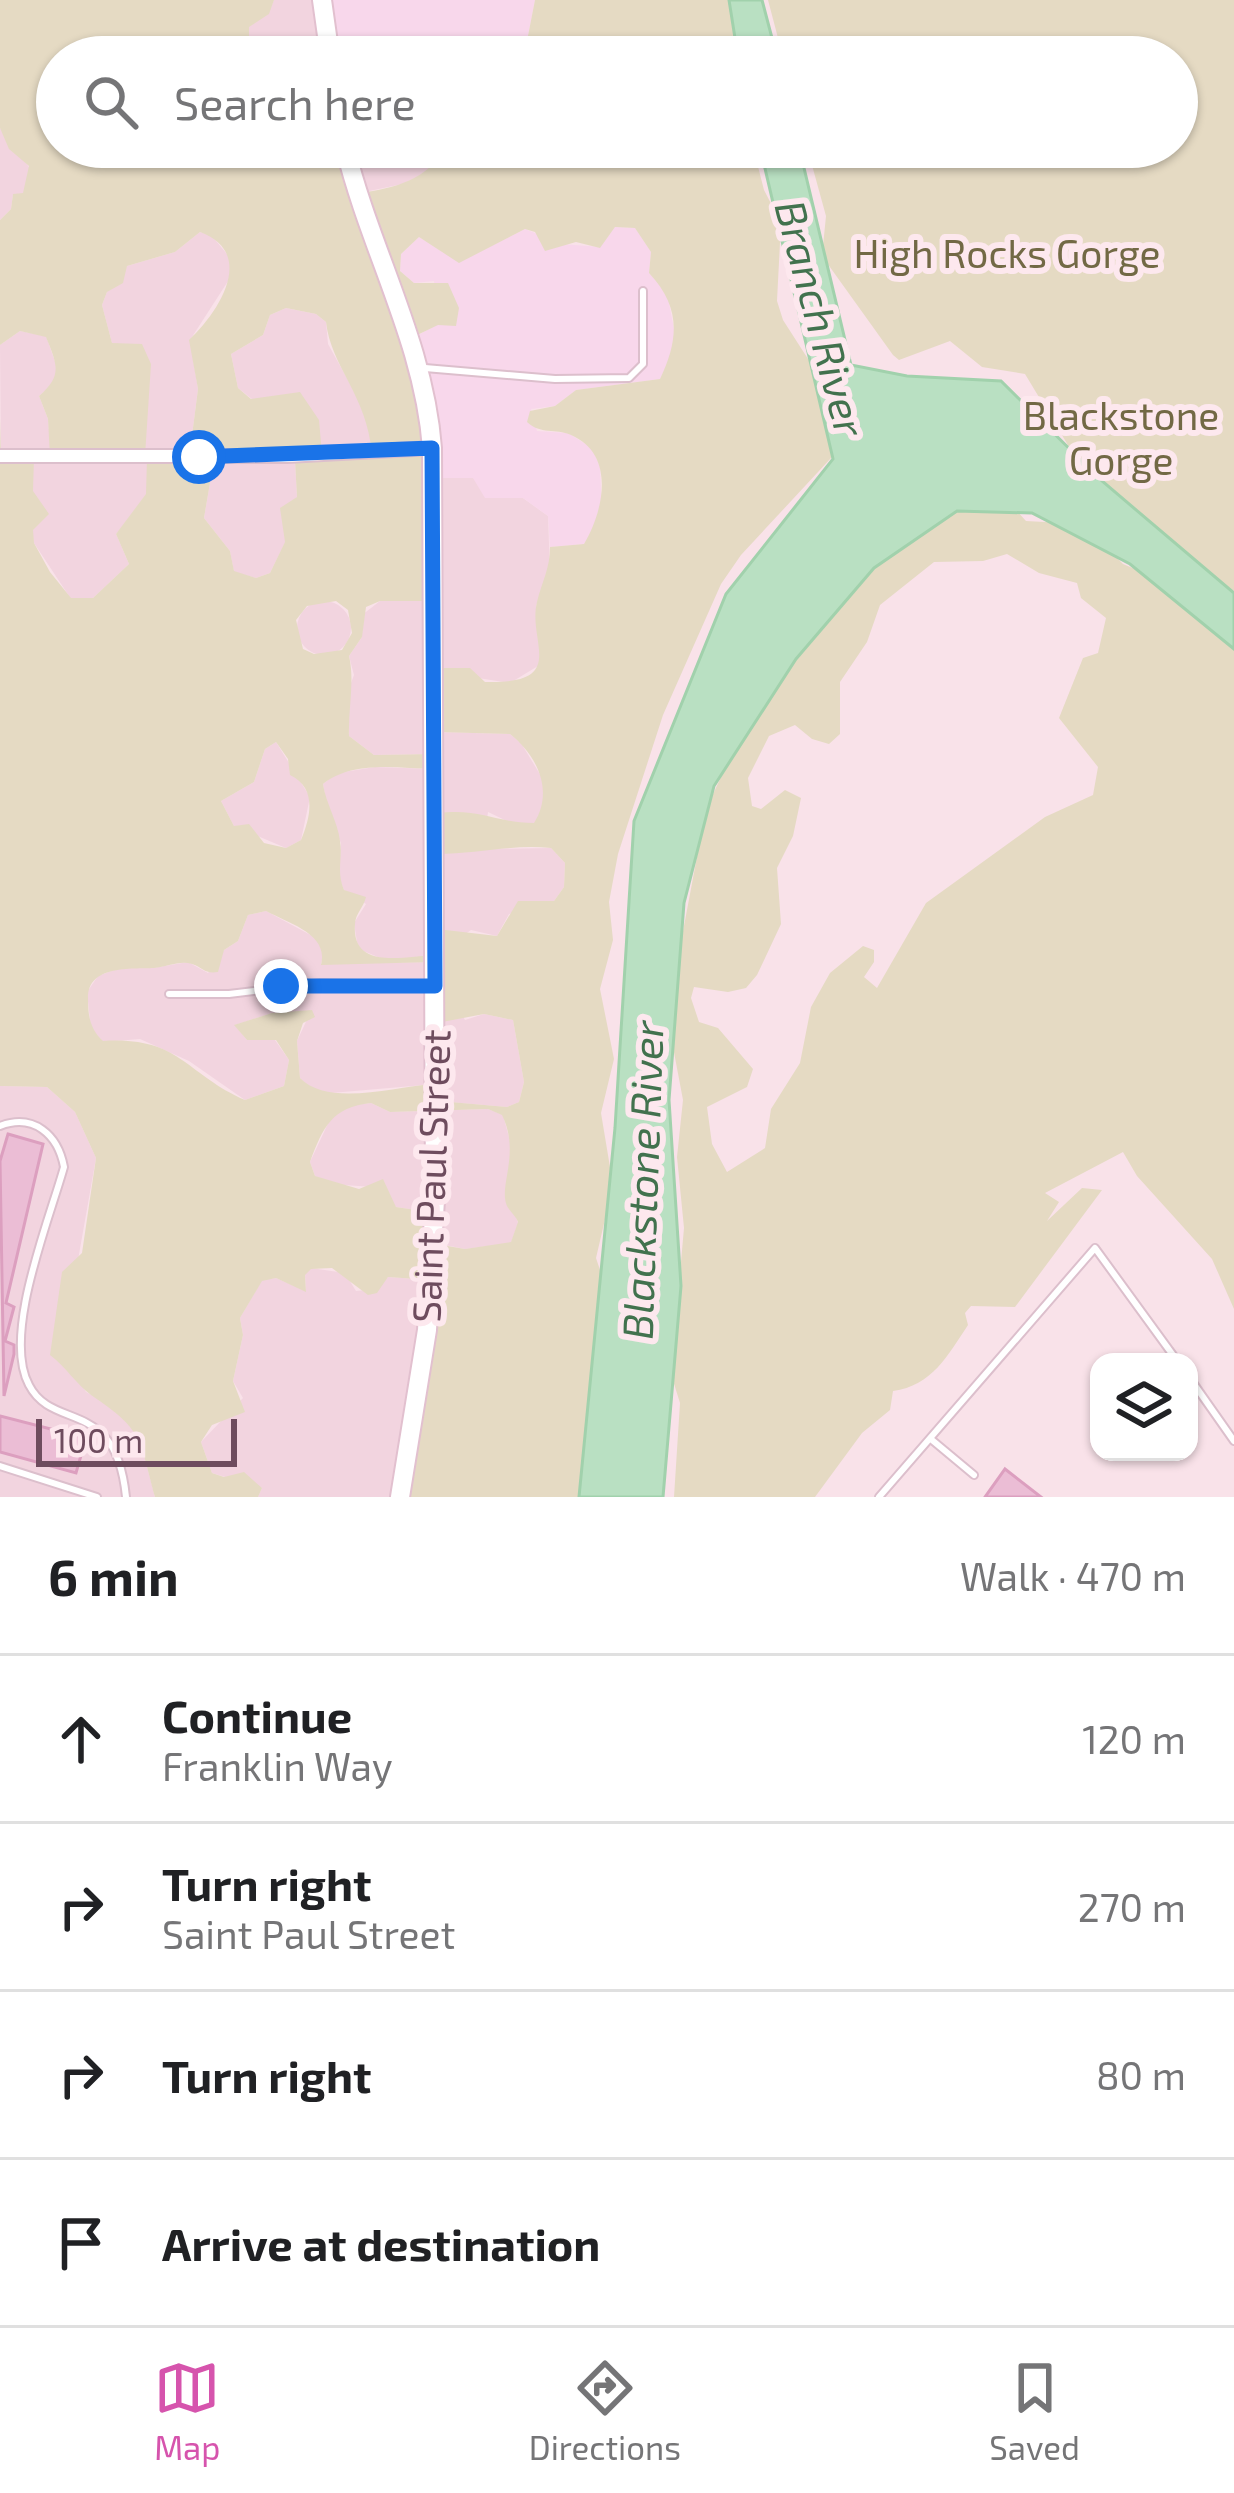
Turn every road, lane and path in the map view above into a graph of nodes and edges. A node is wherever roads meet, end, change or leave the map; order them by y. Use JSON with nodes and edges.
{"nodes":[{"id":1,"x":322,"y":0,"type":"edge"},
{"id":2,"x":327,"y":36,"type":"edge"},
{"id":3,"x":352,"y":168,"type":"edge"},
{"id":4,"x":643,"y":291,"type":"dead end"},
{"id":5,"x":421,"y":368,"type":"junction"},
{"id":6,"x":432,"y":448,"type":"junction"},
{"id":7,"x":0,"y":456,"type":"edge"},
{"id":8,"x":435,"y":986,"type":"junction"},
{"id":9,"x":169,"y":994,"type":"dead end"},
{"id":10,"x":0,"y":1126,"type":"edge"},
{"id":11,"x":1171,"y":1353,"type":"edge"},
{"id":12,"x":1198,"y":1390,"type":"edge"},
{"id":13,"x":932,"y":1439,"type":"junction"},
{"id":14,"x":1234,"y":1441,"type":"edge"},
{"id":15,"x":0,"y":1466,"type":"edge"},
{"id":16,"x":974,"y":1475,"type":"dead end"},
{"id":17,"x":98,"y":1497,"type":"edge"},
{"id":18,"x":126,"y":1497,"type":"edge"},
{"id":19,"x":400,"y":1497,"type":"edge"},
{"id":20,"x":879,"y":1497,"type":"edge"}],
"edges":[{"from":1,"to":2,"type":"main road"},
{"from":3,"to":5,"type":"main road","name":"Saint Paul Street"},
{"from":4,"to":5,"type":"lane"},
{"from":5,"to":6,"type":"main road","name":"Saint Paul Street"},
{"from":6,"to":7,"type":"street"},
{"from":6,"to":8,"type":"main road","name":"Saint Paul Street"},
{"from":8,"to":9,"type":"lane"},
{"from":8,"to":19,"type":"main road","name":"Saint Paul Street"},
{"from":10,"to":18,"type":"lane"},
{"from":11,"to":13,"type":"lane"},
{"from":12,"to":14,"type":"lane"},
{"from":13,"to":16,"type":"lane"},
{"from":13,"to":20,"type":"lane"},
{"from":15,"to":17,"type":"lane"}]}
